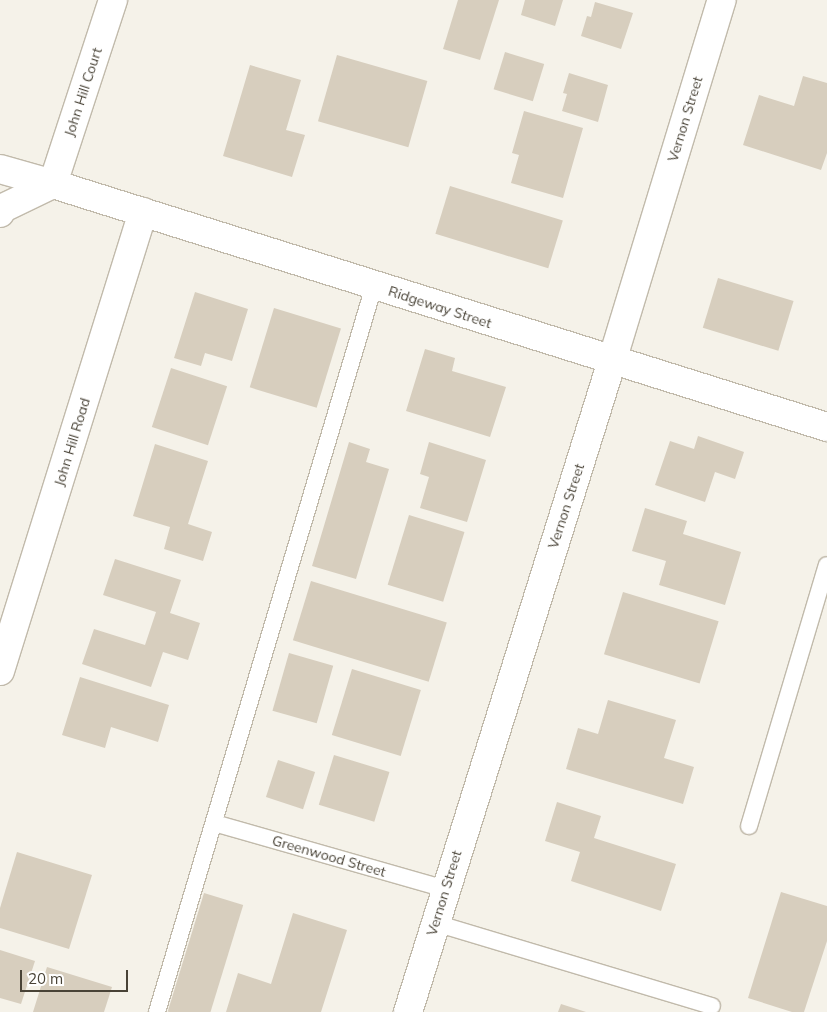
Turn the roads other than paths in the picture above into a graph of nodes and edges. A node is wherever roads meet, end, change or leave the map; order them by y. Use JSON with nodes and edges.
{"nodes":[{"id":1,"x":113,"y":0,"type":"edge"},
{"id":2,"x":722,"y":0,"type":"edge"},
{"id":3,"x":0,"y":169,"type":"edge"},
{"id":4,"x":53,"y":184,"type":"junction"},
{"id":5,"x":143,"y":212,"type":"junction"},
{"id":6,"x":0,"y":213,"type":"edge"},
{"id":7,"x":374,"y":286,"type":"junction"},
{"id":8,"x":612,"y":361,"type":"junction"},
{"id":9,"x":827,"y":427,"type":"edge"},
{"id":10,"x":827,"y":565,"type":"edge"},
{"id":11,"x":0,"y":671,"type":"edge"},
{"id":12,"x":214,"y":823,"type":"junction"},
{"id":13,"x":749,"y":826,"type":"dead end"},
{"id":14,"x":444,"y":889,"type":"junction"},
{"id":15,"x":434,"y":923,"type":"junction"},
{"id":16,"x":712,"y":1006,"type":"dead end"},
{"id":17,"x":157,"y":1012,"type":"edge"},
{"id":18,"x":408,"y":1012,"type":"edge"}],
"edges":[{"from":1,"to":4,"type":"street","name":"John Hill Court"},
{"from":2,"to":8,"type":"street","name":"Vernon Street"},
{"from":3,"to":4,"type":"street","name":"Ridgeway Street"},
{"from":4,"to":5,"type":"street","name":"Ridgeway Street"},
{"from":4,"to":6,"type":"street"},
{"from":5,"to":7,"type":"street","name":"Ridgeway Street"},
{"from":5,"to":11,"type":"street","name":"John Hill Road"},
{"from":7,"to":8,"type":"street","name":"Ridgeway Street"},
{"from":7,"to":12,"type":"lane"},
{"from":8,"to":9,"type":"street","name":"Ridgeway Street"},
{"from":8,"to":14,"type":"street","name":"Vernon Street"},
{"from":10,"to":13,"type":"lane"},
{"from":12,"to":14,"type":"lane","name":"Greenwood Street"},
{"from":12,"to":17,"type":"lane"},
{"from":14,"to":15,"type":"street","name":"Vernon Street"},
{"from":15,"to":16,"type":"lane"},
{"from":15,"to":18,"type":"street","name":"Vernon Street"}]}
